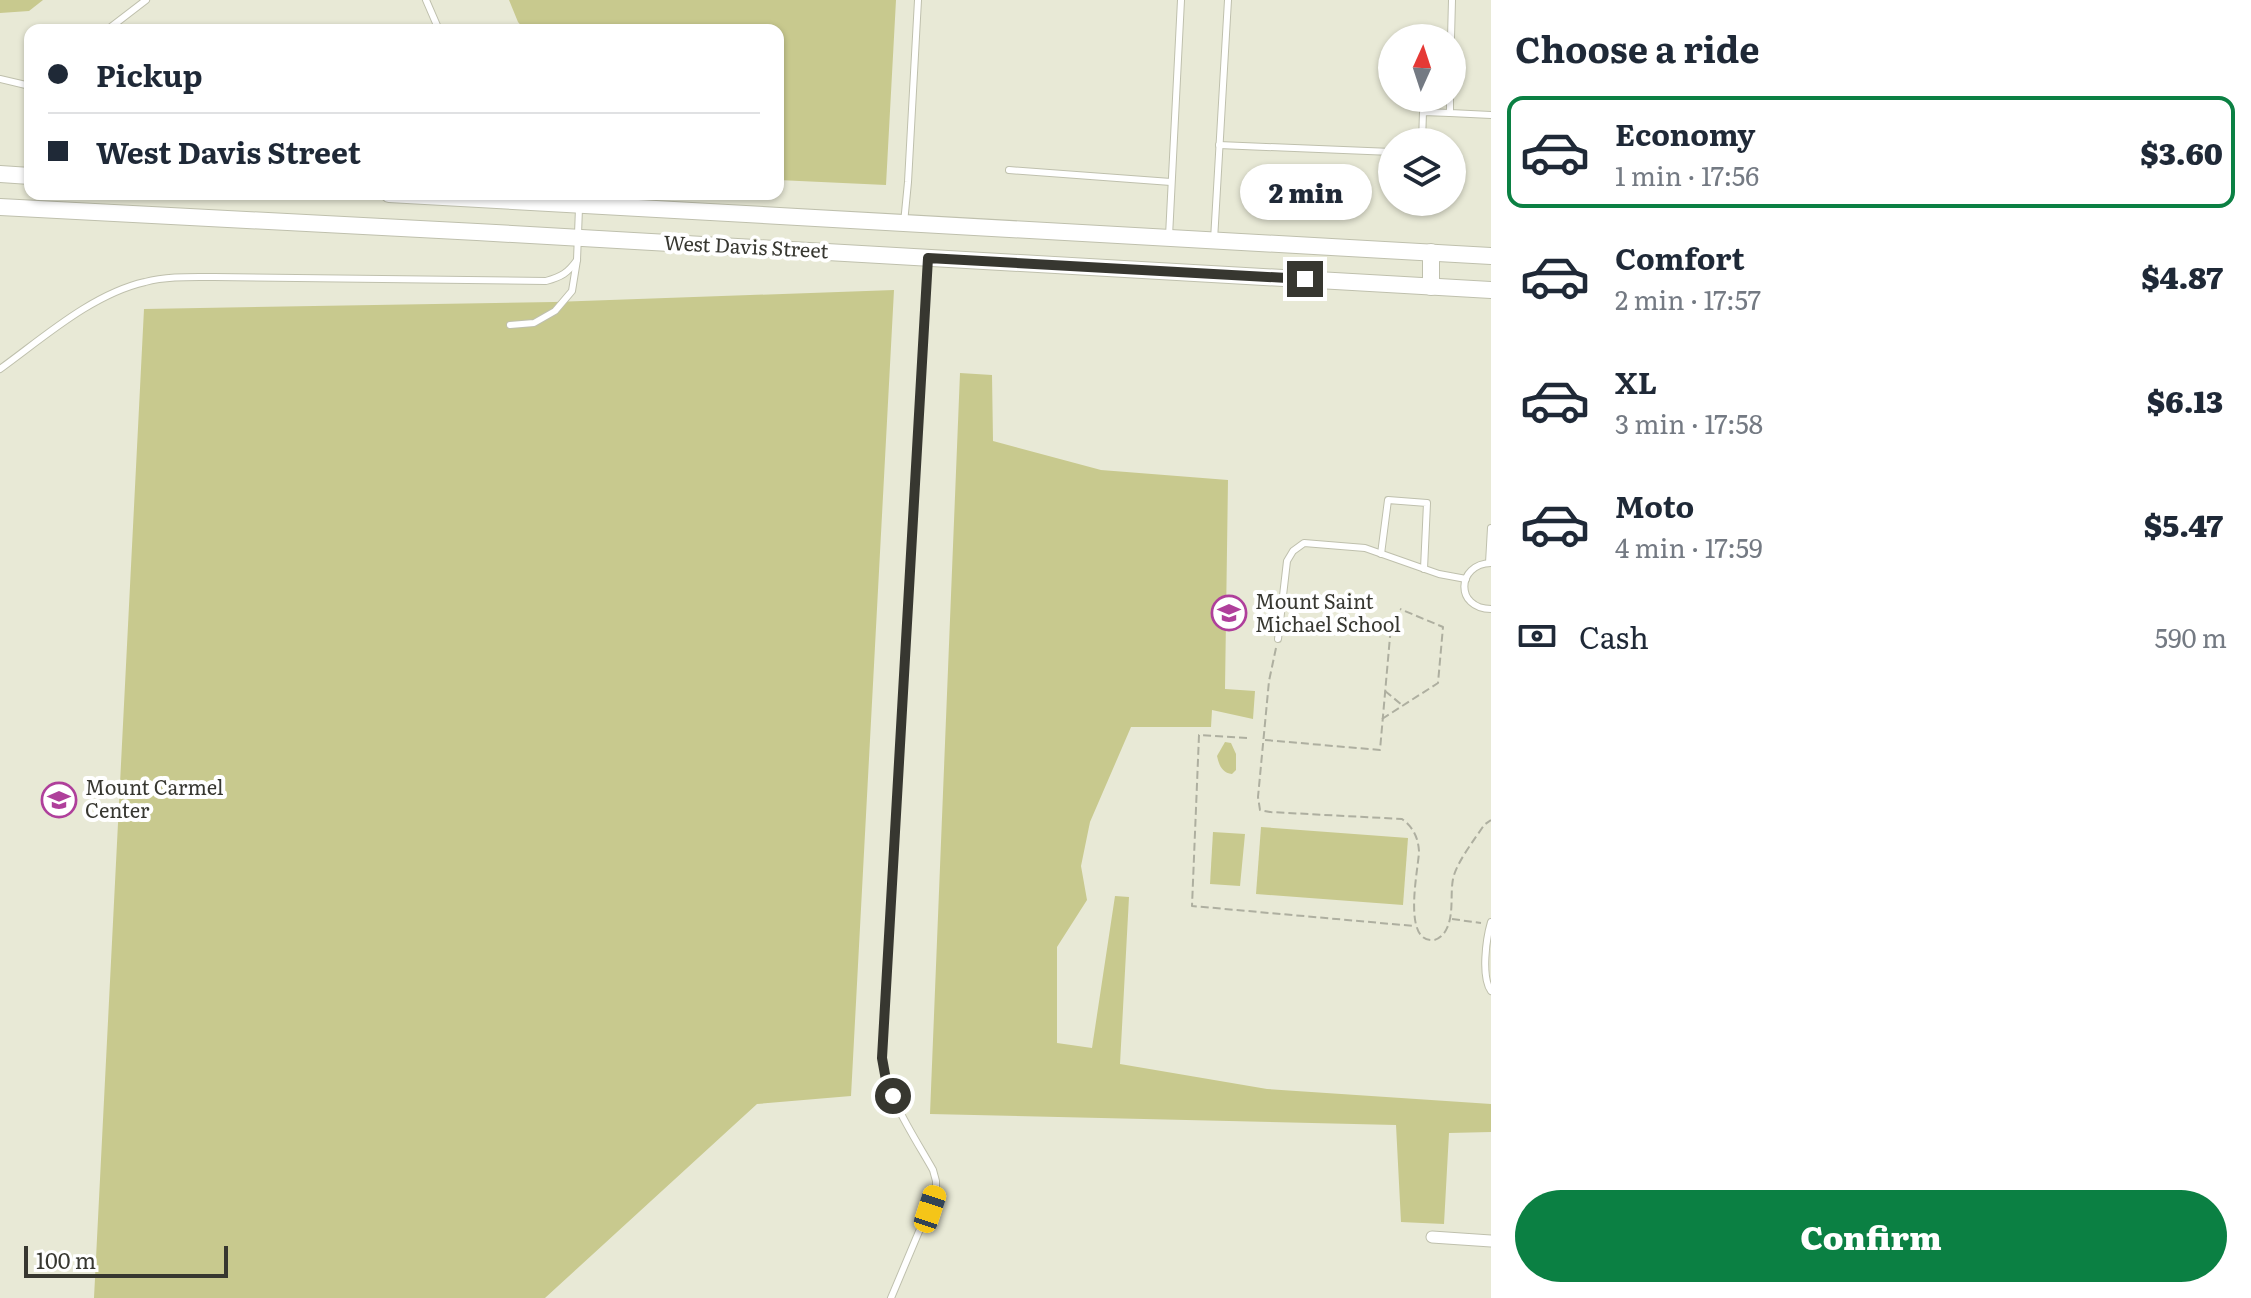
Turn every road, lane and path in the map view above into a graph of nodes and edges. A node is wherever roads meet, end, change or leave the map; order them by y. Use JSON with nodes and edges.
{"nodes":[{"id":1,"x":146,"y":0,"type":"edge"},
{"id":2,"x":426,"y":0,"type":"edge"},
{"id":3,"x":918,"y":0,"type":"edge"},
{"id":4,"x":1181,"y":0,"type":"edge"},
{"id":5,"x":1228,"y":0,"type":"edge"},
{"id":6,"x":1452,"y":0,"type":"edge"},
{"id":7,"x":115,"y":24,"type":"edge"},
{"id":8,"x":436,"y":24,"type":"edge"},
{"id":9,"x":1451,"y":24,"type":"edge"},
{"id":10,"x":0,"y":79,"type":"edge"},
{"id":11,"x":24,"y":85,"type":"edge"},
{"id":12,"x":1450,"y":113,"type":"joint"},
{"id":13,"x":1491,"y":115,"type":"edge"},
{"id":14,"x":1422,"y":128,"type":"edge"},
{"id":15,"x":1219,"y":145,"type":"junction"},
{"id":16,"x":1378,"y":151,"type":"edge"},
{"id":17,"x":1009,"y":170,"type":"dead end"},
{"id":18,"x":0,"y":174,"type":"edge"},
{"id":19,"x":24,"y":176,"type":"edge"},
{"id":20,"x":1171,"y":182,"type":"junction"},
{"id":21,"x":521,"y":200,"type":"edge"},
{"id":22,"x":579,"y":205,"type":"junction"},
{"id":23,"x":0,"y":207,"type":"edge"},
{"id":24,"x":904,"y":223,"type":"junction"},
{"id":25,"x":578,"y":238,"type":"junction"},
{"id":26,"x":1169,"y":238,"type":"junction"},
{"id":27,"x":1214,"y":240,"type":"junction"},
{"id":28,"x":1431,"y":252,"type":"junction"},
{"id":29,"x":1491,"y":256,"type":"edge"},
{"id":30,"x":928,"y":258,"type":"junction"},
{"id":31,"x":577,"y":260,"type":"junction"},
{"id":32,"x":1431,"y":287,"type":"junction"},
{"id":33,"x":1491,"y":290,"type":"edge"},
{"id":34,"x":510,"y":325,"type":"dead end"},
{"id":35,"x":0,"y":369,"type":"edge"},
{"id":36,"x":1491,"y":528,"type":"edge"},
{"id":37,"x":1381,"y":554,"type":"junction"},
{"id":38,"x":1490,"y":563,"type":"edge"},
{"id":39,"x":1424,"y":569,"type":"junction"},
{"id":40,"x":1466,"y":579,"type":"junction"},
{"id":41,"x":1400,"y":609,"type":"dead end"},
{"id":42,"x":1491,"y":609,"type":"edge"},
{"id":43,"x":1392,"y":614,"type":"dead end"},
{"id":44,"x":1278,"y":639,"type":"joint"},
{"id":45,"x":1384,"y":690,"type":"junction"},
{"id":46,"x":1403,"y":706,"type":"junction"},
{"id":47,"x":1382,"y":719,"type":"junction"},
{"id":48,"x":1247,"y":738,"type":"dead end"},
{"id":49,"x":1263,"y":739,"type":"junction"},
{"id":50,"x":1491,"y":820,"type":"edge"},
{"id":51,"x":1450,"y":919,"type":"junction"},
{"id":52,"x":1491,"y":924,"type":"edge"},
{"id":53,"x":1417,"y":926,"type":"junction"},
{"id":54,"x":1491,"y":991,"type":"edge"},
{"id":55,"x":1432,"y":1237,"type":"dead end"},
{"id":56,"x":1491,"y":1241,"type":"edge"},
{"id":57,"x":891,"y":1298,"type":"edge"}],
"edges":[{"from":1,"to":7,"type":"lane"},
{"from":2,"to":8,"type":"lane"},
{"from":3,"to":24,"type":"lane"},
{"from":4,"to":20,"type":"lane"},
{"from":5,"to":15,"type":"lane"},
{"from":6,"to":9,"type":"lane"},
{"from":10,"to":11,"type":"lane"},
{"from":12,"to":13,"type":"lane"},
{"from":12,"to":14,"type":"lane"},
{"from":15,"to":16,"type":"lane"},
{"from":15,"to":27,"type":"lane"},
{"from":17,"to":20,"type":"lane"},
{"from":18,"to":19,"type":"main road"},
{"from":20,"to":26,"type":"lane"},
{"from":21,"to":22,"type":"main road","name":"West Davis Street"},
{"from":22,"to":24,"type":"main road","name":"West Davis Street"},
{"from":22,"to":25,"type":"lane"},
{"from":23,"to":25,"type":"main road","name":"West Davis Street"},
{"from":24,"to":26,"type":"main road","name":"West Davis Street"},
{"from":25,"to":30,"type":"main road","name":"West Davis Street"},
{"from":25,"to":31,"type":"lane"},
{"from":26,"to":27,"type":"main road","name":"West Davis Street"},
{"from":27,"to":28,"type":"main road","name":"West Davis Street"},
{"from":28,"to":29,"type":"main road","name":"West Davis Street"},
{"from":28,"to":32,"type":"main road"},
{"from":30,"to":32,"type":"main road","name":"West Davis Street"},
{"from":30,"to":57,"type":"lane"},
{"from":31,"to":34,"type":"lane"},
{"from":31,"to":35,"type":"lane"},
{"from":32,"to":33,"type":"main road","name":"West Davis Street"},
{"from":36,"to":38,"type":"lane"},
{"from":37,"to":39,"type":"lane"},
{"from":37,"to":39,"type":"lane"},
{"from":37,"to":44,"type":"lane"},
{"from":38,"to":40,"type":"lane"},
{"from":39,"to":40,"type":"lane"},
{"from":40,"to":42,"type":"lane"},
{"from":41,"to":46,"type":"path"},
{"from":43,"to":45,"type":"path"},
{"from":44,"to":49,"type":"path"},
{"from":45,"to":46,"type":"path"},
{"from":45,"to":47,"type":"path"},
{"from":46,"to":47,"type":"path"},
{"from":47,"to":49,"type":"path"},
{"from":48,"to":53,"type":"path"},
{"from":49,"to":53,"type":"path"},
{"from":50,"to":51,"type":"path"},
{"from":51,"to":52,"type":"path"},
{"from":51,"to":53,"type":"path"},
{"from":52,"to":54,"type":"lane"},
{"from":55,"to":56,"type":"street"}]}
